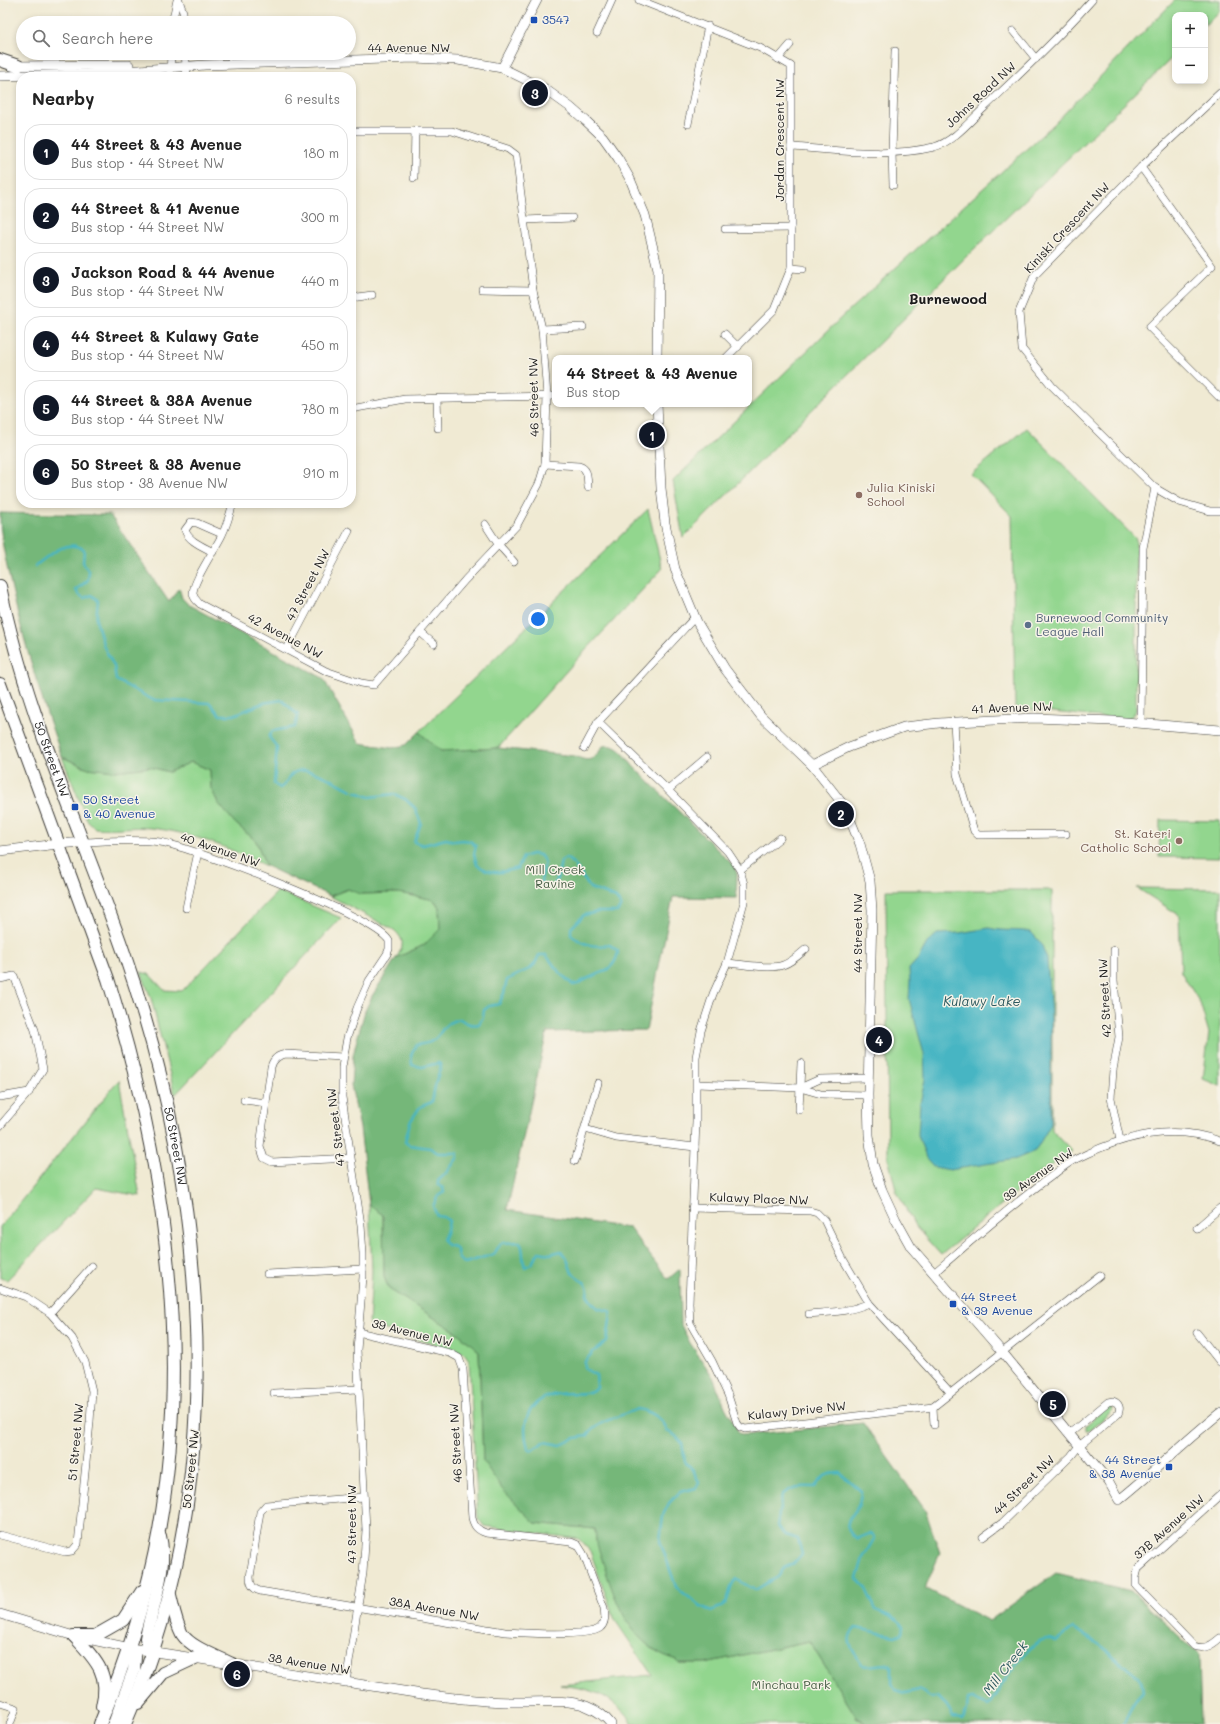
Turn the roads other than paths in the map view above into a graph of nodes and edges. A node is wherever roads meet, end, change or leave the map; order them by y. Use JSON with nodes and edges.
{"nodes":[{"id":1,"x":178,"y":0,"type":"edge"},
{"id":2,"x":537,"y":0,"type":"edge"},
{"id":3,"x":612,"y":0,"type":"edge"},
{"id":4,"x":639,"y":0,"type":"edge"},
{"id":5,"x":1092,"y":0,"type":"edge"},
{"id":6,"x":174,"y":16,"type":"edge"},
{"id":7,"x":183,"y":16,"type":"edge"},
{"id":8,"x":708,"y":26,"type":"junction"},
{"id":9,"x":1013,"y":31,"type":"dead end"},
{"id":10,"x":597,"y":33,"type":"dead end"},
{"id":11,"x":790,"y":45,"type":"dead end"},
{"id":12,"x":895,"y":51,"type":"dead end"},
{"id":13,"x":778,"y":59,"type":"junction"},
{"id":14,"x":1036,"y":59,"type":"junction"},
{"id":15,"x":0,"y":60,"type":"edge"},
{"id":16,"x":170,"y":60,"type":"edge"},
{"id":17,"x":185,"y":60,"type":"edge"},
{"id":18,"x":0,"y":66,"type":"edge"},
{"id":19,"x":18,"y":66,"type":"junction"},
{"id":20,"x":185,"y":66,"type":"junction"},
{"id":21,"x":170,"y":67,"type":"junction"},
{"id":22,"x":502,"y":68,"type":"junction"},
{"id":23,"x":111,"y":72,"type":"edge"},
{"id":24,"x":170,"y":72,"type":"edge"},
{"id":25,"x":186,"y":72,"type":"edge"},
{"id":26,"x":0,"y":76,"type":"edge"},
{"id":27,"x":16,"y":76,"type":"edge"},
{"id":28,"x":1220,"y":93,"type":"edge"},
{"id":29,"x":688,"y":124,"type":"dead end"},
{"id":30,"x":414,"y":130,"type":"junction"},
{"id":31,"x":356,"y":131,"type":"edge"},
{"id":32,"x":791,"y":147,"type":"junction"},
{"id":33,"x":892,"y":153,"type":"junction"},
{"id":34,"x":1141,"y":167,"type":"junction"},
{"id":35,"x":414,"y":178,"type":"dead end"},
{"id":36,"x":893,"y":184,"type":"dead end"},
{"id":37,"x":572,"y":218,"type":"dead end"},
{"id":38,"x":525,"y":220,"type":"junction"},
{"id":39,"x":791,"y":228,"type":"junction"},
{"id":40,"x":725,"y":229,"type":"dead end"},
{"id":41,"x":791,"y":268,"type":"junction"},
{"id":42,"x":803,"y":269,"type":"dead end"},
{"id":43,"x":482,"y":289,"type":"dead end"},
{"id":44,"x":533,"y":290,"type":"junction"},
{"id":45,"x":372,"y":295,"type":"dead end"},
{"id":46,"x":356,"y":297,"type":"edge"},
{"id":47,"x":583,"y":327,"type":"dead end"},
{"id":48,"x":542,"y":329,"type":"junction"},
{"id":49,"x":725,"y":334,"type":"dead end"},
{"id":50,"x":738,"y":347,"type":"junction"},
{"id":51,"x":657,"y":355,"type":"edge"},
{"id":52,"x":729,"y":355,"type":"edge"},
{"id":53,"x":547,"y":396,"type":"junction"},
{"id":54,"x":552,"y":396,"type":"edge"},
{"id":55,"x":1220,"y":398,"type":"edge"},
{"id":56,"x":437,"y":399,"type":"junction"},
{"id":57,"x":657,"y":407,"type":"edge"},
{"id":58,"x":356,"y":408,"type":"edge"},
{"id":59,"x":438,"y":428,"type":"dead end"},
{"id":60,"x":545,"y":464,"type":"junction"},
{"id":61,"x":588,"y":488,"type":"dead end"},
{"id":62,"x":1155,"y":488,"type":"junction"},
{"id":63,"x":232,"y":508,"type":"edge"},
{"id":64,"x":1220,"y":512,"type":"edge"},
{"id":65,"x":485,"y":524,"type":"dead end"},
{"id":66,"x":349,"y":531,"type":"dead end"},
{"id":67,"x":222,"y":534,"type":"junction"},
{"id":68,"x":498,"y":544,"type":"junction"},
{"id":69,"x":213,"y":552,"type":"junction"},
{"id":70,"x":514,"y":562,"type":"dead end"},
{"id":71,"x":0,"y":586,"type":"edge"},
{"id":72,"x":694,"y":617,"type":"junction"},
{"id":73,"x":420,"y":632,"type":"junction"},
{"id":74,"x":434,"y":644,"type":"dead end"},
{"id":75,"x":287,"y":649,"type":"junction"},
{"id":76,"x":0,"y":684,"type":"edge"},
{"id":77,"x":374,"y":685,"type":"joint"},
{"id":78,"x":598,"y":722,"type":"junction"},
{"id":79,"x":954,"y":722,"type":"junction"},
{"id":80,"x":1141,"y":723,"type":"junction"},
{"id":81,"x":1220,"y":730,"type":"edge"},
{"id":82,"x":584,"y":748,"type":"dead end"},
{"id":83,"x":707,"y":757,"type":"dead end"},
{"id":84,"x":812,"y":765,"type":"junction"},
{"id":85,"x":668,"y":790,"type":"junction"},
{"id":86,"x":1066,"y":834,"type":"dead end"},
{"id":87,"x":780,"y":838,"type":"dead end"},
{"id":88,"x":84,"y":842,"type":"junction"},
{"id":89,"x":58,"y":844,"type":"junction"},
{"id":90,"x":0,"y":851,"type":"edge"},
{"id":91,"x":198,"y":852,"type":"junction"},
{"id":92,"x":740,"y":870,"type":"junction"},
{"id":93,"x":186,"y":908,"type":"dead end"},
{"id":94,"x":390,"y":944,"type":"joint"},
{"id":95,"x":806,"y":949,"type":"dead end"},
{"id":96,"x":1114,"y":950,"type":"dead end"},
{"id":97,"x":727,"y":963,"type":"junction"},
{"id":98,"x":0,"y":979,"type":"edge"},
{"id":99,"x":343,"y":1058,"type":"junction"},
{"id":100,"x":801,"y":1063,"type":"dead end"},
{"id":101,"x":868,"y":1078,"type":"junction"},
{"id":102,"x":598,"y":1082,"type":"dead end"},
{"id":103,"x":697,"y":1084,"type":"junction"},
{"id":104,"x":800,"y":1088,"type":"junction"},
{"id":105,"x":29,"y":1092,"type":"junction"},
{"id":106,"x":868,"y":1095,"type":"junction"},
{"id":107,"x":0,"y":1097,"type":"edge"},
{"id":108,"x":244,"y":1100,"type":"dead end"},
{"id":109,"x":266,"y":1103,"type":"junction"},
{"id":110,"x":799,"y":1110,"type":"dead end"},
{"id":111,"x":0,"y":1126,"type":"edge"},
{"id":112,"x":585,"y":1129,"type":"junction"},
{"id":113,"x":1120,"y":1140,"type":"junction"},
{"id":114,"x":1220,"y":1141,"type":"edge"},
{"id":115,"x":695,"y":1146,"type":"junction"},
{"id":116,"x":350,"y":1158,"type":"junction"},
{"id":117,"x":575,"y":1161,"type":"dead end"},
{"id":118,"x":692,"y":1208,"type":"junction"},
{"id":119,"x":1220,"y":1208,"type":"edge"},
{"id":120,"x":1197,"y":1228,"type":"dead end"},
{"id":121,"x":92,"y":1266,"type":"dead end"},
{"id":122,"x":363,"y":1269,"type":"junction"},
{"id":123,"x":935,"y":1272,"type":"junction"},
{"id":124,"x":267,"y":1274,"type":"dead end"},
{"id":125,"x":1100,"y":1275,"type":"dead end"},
{"id":126,"x":0,"y":1288,"type":"edge"},
{"id":127,"x":869,"y":1303,"type":"junction"},
{"id":128,"x":50,"y":1312,"type":"junction"},
{"id":129,"x":809,"y":1314,"type":"dead end"},
{"id":130,"x":358,"y":1332,"type":"junction"},
{"id":131,"x":1197,"y":1333,"type":"dead end"},
{"id":132,"x":1003,"y":1352,"type":"junction"},
{"id":133,"x":459,"y":1358,"type":"joint"},
{"id":134,"x":1220,"y":1362,"type":"edge"},
{"id":135,"x":358,"y":1389,"type":"junction"},
{"id":136,"x":950,"y":1392,"type":"junction"},
{"id":137,"x":274,"y":1393,"type":"dead end"},
{"id":138,"x":933,"y":1407,"type":"junction"},
{"id":139,"x":1220,"y":1413,"type":"edge"},
{"id":140,"x":934,"y":1425,"type":"dead end"},
{"id":141,"x":1069,"y":1434,"type":"junction"},
{"id":142,"x":1079,"y":1446,"type":"junction"},
{"id":143,"x":1220,"y":1495,"type":"edge"},
{"id":144,"x":364,"y":1497,"type":"junction"},
{"id":145,"x":159,"y":1531,"type":"junction"},
{"id":146,"x":0,"y":1535,"type":"edge"},
{"id":147,"x":983,"y":1537,"type":"dead end"},
{"id":148,"x":148,"y":1579,"type":"junction"},
{"id":149,"x":170,"y":1595,"type":"junction"},
{"id":150,"x":358,"y":1607,"type":"junction"},
{"id":151,"x":0,"y":1614,"type":"edge"},
{"id":152,"x":605,"y":1617,"type":"joint"},
{"id":153,"x":74,"y":1636,"type":"junction"},
{"id":154,"x":1220,"y":1638,"type":"edge"},
{"id":155,"x":130,"y":1648,"type":"junction"},
{"id":156,"x":154,"y":1652,"type":"junction"},
{"id":157,"x":195,"y":1658,"type":"junction"},
{"id":158,"x":232,"y":1664,"type":"junction"},
{"id":159,"x":346,"y":1682,"type":"junction"},
{"id":160,"x":0,"y":1703,"type":"edge"},
{"id":161,"x":127,"y":1720,"type":"edge"},
{"id":162,"x":10,"y":1724,"type":"edge"},
{"id":163,"x":99,"y":1724,"type":"edge"},
{"id":164,"x":114,"y":1724,"type":"edge"},
{"id":165,"x":611,"y":1724,"type":"edge"}],
"edges":[{"from":1,"to":6,"type":"street"},
{"from":1,"to":7,"type":"street"},
{"from":2,"to":22,"type":"street"},
{"from":3,"to":10,"type":"street"},
{"from":4,"to":8,"type":"street","name":"Jordan Crescent NW"},
{"from":5,"to":14,"type":"street","name":"Johns Road NW"},
{"from":8,"to":13,"type":"street","name":"Jordan Crescent NW"},
{"from":8,"to":29,"type":"street"},
{"from":9,"to":14,"type":"street"},
{"from":11,"to":13,"type":"street"},
{"from":12,"to":33,"type":"street"},
{"from":13,"to":32,"type":"street","name":"Jordan Crescent NW"},
{"from":14,"to":33,"type":"street","name":"Johns Road NW"},
{"from":15,"to":19,"type":"main road"},
{"from":16,"to":21,"type":"street"},
{"from":17,"to":20,"type":"street"},
{"from":18,"to":19,"type":"street","name":"44 Avenue NW"},
{"from":19,"to":21,"type":"street","name":"44 Avenue NW"},
{"from":20,"to":21,"type":"street","name":"44 Avenue NW"},
{"from":20,"to":22,"type":"street","name":"44 Avenue NW"},
{"from":20,"to":25,"type":"street"},
{"from":21,"to":23,"type":"street","name":"44 Avenue NW"},
{"from":21,"to":24,"type":"street"},
{"from":22,"to":51,"type":"street"},
{"from":26,"to":27,"type":"street","name":"44 Avenue NW"},
{"from":28,"to":34,"type":"street","name":"Kiniski Crescent NW"},
{"from":30,"to":31,"type":"street"},
{"from":30,"to":35,"type":"street"},
{"from":30,"to":38,"type":"street","name":"46 Street NW"},
{"from":32,"to":33,"type":"street","name":"Johns Road NW"},
{"from":32,"to":39,"type":"street","name":"Jordan Crescent NW"},
{"from":33,"to":36,"type":"street"},
{"from":34,"to":55,"type":"street"},
{"from":34,"to":62,"type":"street","name":"Kiniski Crescent NW"},
{"from":37,"to":38,"type":"street"},
{"from":38,"to":44,"type":"street","name":"46 Street NW"},
{"from":39,"to":40,"type":"street"},
{"from":39,"to":41,"type":"street","name":"Jordan Crescent NW"},
{"from":41,"to":42,"type":"street"},
{"from":41,"to":50,"type":"street","name":"Jordan Crescent NW"},
{"from":43,"to":44,"type":"street"},
{"from":44,"to":48,"type":"street","name":"46 Street NW"},
{"from":45,"to":46,"type":"street"},
{"from":47,"to":48,"type":"street"},
{"from":48,"to":53,"type":"street","name":"46 Street NW"},
{"from":49,"to":50,"type":"street"},
{"from":50,"to":52,"type":"street","name":"Jordan Crescent NW"},
{"from":53,"to":54,"type":"street"},
{"from":53,"to":56,"type":"street"},
{"from":53,"to":60,"type":"street","name":"46 Street NW"},
{"from":56,"to":58,"type":"street"},
{"from":56,"to":59,"type":"street"},
{"from":57,"to":72,"type":"street","name":"44 Street NW"},
{"from":60,"to":61,"type":"street"},
{"from":60,"to":68,"type":"street","name":"46 Street NW"},
{"from":62,"to":64,"type":"street","name":"Kiniski Crescent NW"},
{"from":62,"to":80,"type":"street"},
{"from":63,"to":67,"type":"street"},
{"from":65,"to":68,"type":"street"},
{"from":66,"to":75,"type":"street","name":"47 Street NW"},
{"from":67,"to":69,"type":"street"},
{"from":67,"to":69,"type":"street"},
{"from":68,"to":70,"type":"street"},
{"from":68,"to":73,"type":"street","name":"46 Street NW"},
{"from":69,"to":75,"type":"street","name":"42 Avenue NW"},
{"from":71,"to":88,"type":"main road","name":"50 Street NW"},
{"from":72,"to":78,"type":"street"},
{"from":72,"to":84,"type":"street","name":"44 Street NW"},
{"from":73,"to":74,"type":"street"},
{"from":73,"to":77,"type":"street","name":"46 Street NW"},
{"from":75,"to":77,"type":"street","name":"42 Avenue NW"},
{"from":76,"to":89,"type":"main road","name":"50 Street NW"},
{"from":78,"to":82,"type":"street"},
{"from":78,"to":85,"type":"street"},
{"from":79,"to":80,"type":"street","name":"41 Avenue NW"},
{"from":79,"to":84,"type":"street","name":"41 Avenue NW"},
{"from":79,"to":86,"type":"street"},
{"from":80,"to":81,"type":"street","name":"41 Avenue NW"},
{"from":83,"to":85,"type":"street"},
{"from":84,"to":101,"type":"street","name":"44 Street NW"},
{"from":85,"to":92,"type":"street"},
{"from":87,"to":92,"type":"street"},
{"from":88,"to":89,"type":"street","name":"40 Avenue NW"},
{"from":88,"to":91,"type":"street","name":"40 Avenue NW"},
{"from":88,"to":149,"type":"main road","name":"50 Street NW"},
{"from":89,"to":90,"type":"street","name":"40 Avenue NW"},
{"from":89,"to":145,"type":"main road","name":"50 Street NW"},
{"from":91,"to":93,"type":"street"},
{"from":91,"to":94,"type":"street","name":"40 Avenue NW"},
{"from":92,"to":97,"type":"street","name":"Kulawy Drive NW"},
{"from":94,"to":99,"type":"street","name":"47 Street NW"},
{"from":95,"to":97,"type":"street"},
{"from":96,"to":113,"type":"street","name":"42 Street NW"},
{"from":97,"to":103,"type":"street","name":"Kulawy Drive NW"},
{"from":98,"to":105,"type":"street"},
{"from":99,"to":109,"type":"street"},
{"from":99,"to":116,"type":"street","name":"47 Street NW"},
{"from":100,"to":104,"type":"street"},
{"from":101,"to":104,"type":"street"},
{"from":101,"to":106,"type":"street","name":"44 Street NW"},
{"from":102,"to":112,"type":"street"},
{"from":103,"to":104,"type":"street"},
{"from":103,"to":115,"type":"street","name":"Kulawy Drive NW"},
{"from":104,"to":106,"type":"street"},
{"from":104,"to":110,"type":"street"},
{"from":105,"to":107,"type":"street"},
{"from":105,"to":111,"type":"street"},
{"from":106,"to":123,"type":"street","name":"44 Street NW"},
{"from":108,"to":109,"type":"street"},
{"from":109,"to":116,"type":"street"},
{"from":112,"to":115,"type":"street"},
{"from":112,"to":117,"type":"street"},
{"from":113,"to":114,"type":"street","name":"39 Avenue NW"},
{"from":113,"to":123,"type":"street","name":"39 Avenue NW"},
{"from":115,"to":118,"type":"street","name":"Kulawy Drive NW"},
{"from":116,"to":122,"type":"street","name":"47 Street NW"},
{"from":118,"to":127,"type":"street","name":"Kulawy Place NW"},
{"from":118,"to":138,"type":"street","name":"Kulawy Drive NW"},
{"from":119,"to":120,"type":"street"},
{"from":121,"to":128,"type":"street"},
{"from":122,"to":124,"type":"street"},
{"from":122,"to":130,"type":"street","name":"47 Street NW"},
{"from":123,"to":132,"type":"street","name":"44 Street NW"},
{"from":125,"to":132,"type":"street"},
{"from":126,"to":128,"type":"street"},
{"from":127,"to":129,"type":"street"},
{"from":127,"to":136,"type":"street","name":"Kulawy Place NW"},
{"from":128,"to":146,"type":"street","name":"51 Street NW"},
{"from":130,"to":133,"type":"street","name":"39 Avenue NW"},
{"from":130,"to":135,"type":"street","name":"47 Street NW"},
{"from":131,"to":134,"type":"street"},
{"from":132,"to":136,"type":"street"},
{"from":132,"to":141,"type":"street","name":"44 Street NW"},
{"from":133,"to":152,"type":"street","name":"46 Street NW"},
{"from":135,"to":137,"type":"street"},
{"from":135,"to":144,"type":"street","name":"47 Street NW"},
{"from":136,"to":138,"type":"street"},
{"from":138,"to":140,"type":"street"},
{"from":139,"to":142,"type":"street","name":"44 Street NW"},
{"from":141,"to":142,"type":"street","name":"44 Street NW"},
{"from":141,"to":142,"type":"street","name":"44 Street NW"},
{"from":142,"to":147,"type":"street","name":"44 Street NW"},
{"from":143,"to":154,"type":"street","name":"37B Avenue NW"},
{"from":144,"to":150,"type":"street","name":"47 Street NW"},
{"from":144,"to":150,"type":"street","name":"38A Avenue NW"},
{"from":145,"to":148,"type":"main road","name":"50 Street NW"},
{"from":145,"to":156,"type":"main road"},
{"from":148,"to":153,"type":"main road"},
{"from":148,"to":155,"type":"main road","name":"50 Street NW"},
{"from":149,"to":156,"type":"main road","name":"50 Street NW"},
{"from":149,"to":158,"type":"main road"},
{"from":150,"to":152,"type":"street","name":"38A Avenue NW"},
{"from":150,"to":159,"type":"street","name":"47 Street NW"},
{"from":151,"to":153,"type":"street","name":"38 Avenue NW"},
{"from":153,"to":155,"type":"street","name":"38 Avenue NW"},
{"from":153,"to":163,"type":"main road"},
{"from":155,"to":156,"type":"street","name":"38 Avenue NW"},
{"from":155,"to":163,"type":"main road","name":"50 Street NW"},
{"from":155,"to":164,"type":"main road"},
{"from":156,"to":157,"type":"street","name":"38 Avenue NW"},
{"from":156,"to":161,"type":"main road","name":"50 Street NW"},
{"from":157,"to":158,"type":"street","name":"38 Avenue NW"},
{"from":157,"to":161,"type":"main road"},
{"from":158,"to":159,"type":"street","name":"38 Avenue NW"},
{"from":159,"to":165,"type":"street","name":"38 Avenue NW"},
{"from":160,"to":162,"type":"street"}]}
